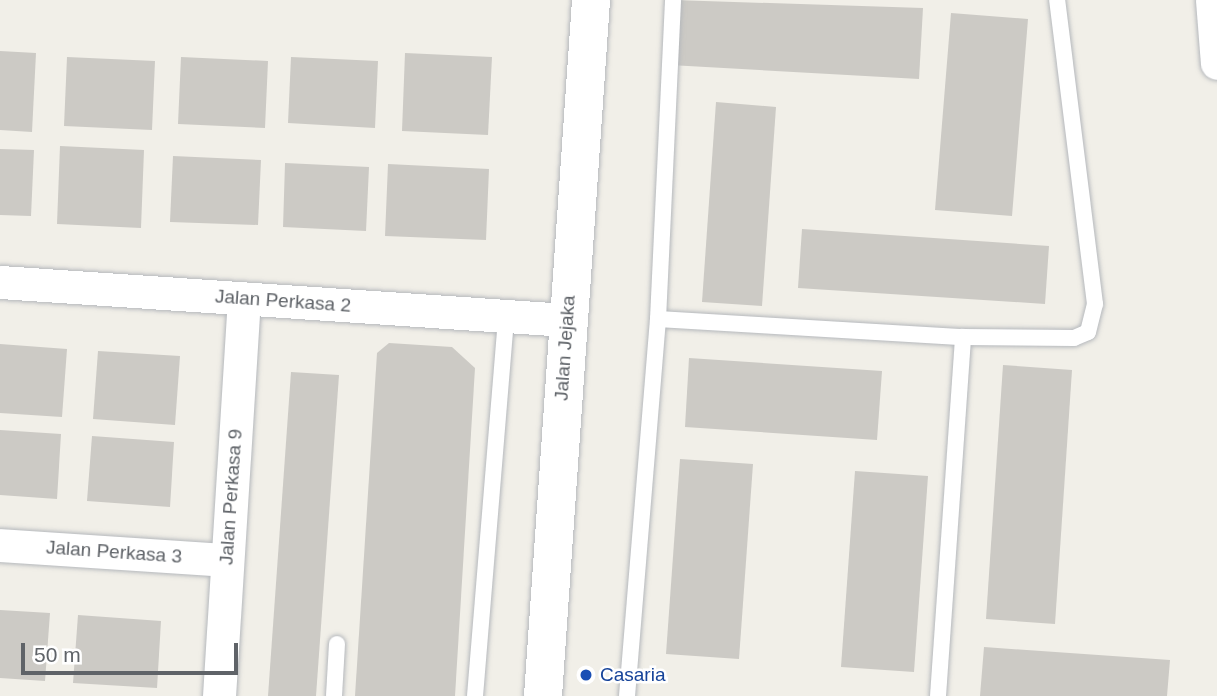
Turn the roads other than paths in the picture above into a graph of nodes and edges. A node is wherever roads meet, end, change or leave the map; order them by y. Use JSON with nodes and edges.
{"nodes":[{"id":1,"x":592,"y":0,"type":"edge"},
{"id":2,"x":673,"y":0,"type":"edge"},
{"id":3,"x":1057,"y":0,"type":"edge"},
{"id":4,"x":1212,"y":0,"type":"edge"},
{"id":5,"x":1217,"y":63,"type":"edge"},
{"id":6,"x":0,"y":282,"type":"edge"},
{"id":7,"x":244,"y":299,"type":"junction"},
{"id":8,"x":506,"y":316,"type":"junction"},
{"id":9,"x":658,"y":319,"type":"junction"},
{"id":10,"x":566,"y":320,"type":"junction"},
{"id":11,"x":963,"y":337,"type":"junction"},
{"id":12,"x":0,"y":545,"type":"edge"},
{"id":13,"x":227,"y":560,"type":"junction"},
{"id":14,"x":337,"y":644,"type":"dead end"},
{"id":15,"x":219,"y":696,"type":"edge"},
{"id":16,"x":334,"y":696,"type":"edge"},
{"id":17,"x":475,"y":696,"type":"edge"},
{"id":18,"x":543,"y":696,"type":"edge"},
{"id":19,"x":627,"y":696,"type":"edge"},
{"id":20,"x":938,"y":696,"type":"edge"}],
"edges":[{"from":1,"to":10,"type":"street","name":"Jalan Jejaka"},
{"from":2,"to":9,"type":"lane"},
{"from":3,"to":11,"type":"lane"},
{"from":4,"to":5,"type":"street"},
{"from":6,"to":7,"type":"street","name":"Jalan Perkasa 2"},
{"from":7,"to":8,"type":"street","name":"Jalan Perkasa 2"},
{"from":7,"to":13,"type":"street","name":"Jalan Perkasa 9"},
{"from":8,"to":10,"type":"street","name":"Jalan Perkasa 2"},
{"from":8,"to":17,"type":"lane"},
{"from":9,"to":11,"type":"lane"},
{"from":9,"to":19,"type":"lane"},
{"from":10,"to":18,"type":"street","name":"Jalan Jejaka"},
{"from":11,"to":20,"type":"lane"},
{"from":12,"to":13,"type":"street","name":"Jalan Perkasa 3"},
{"from":13,"to":15,"type":"street","name":"Jalan Perkasa 9"},
{"from":14,"to":16,"type":"lane"}]}
